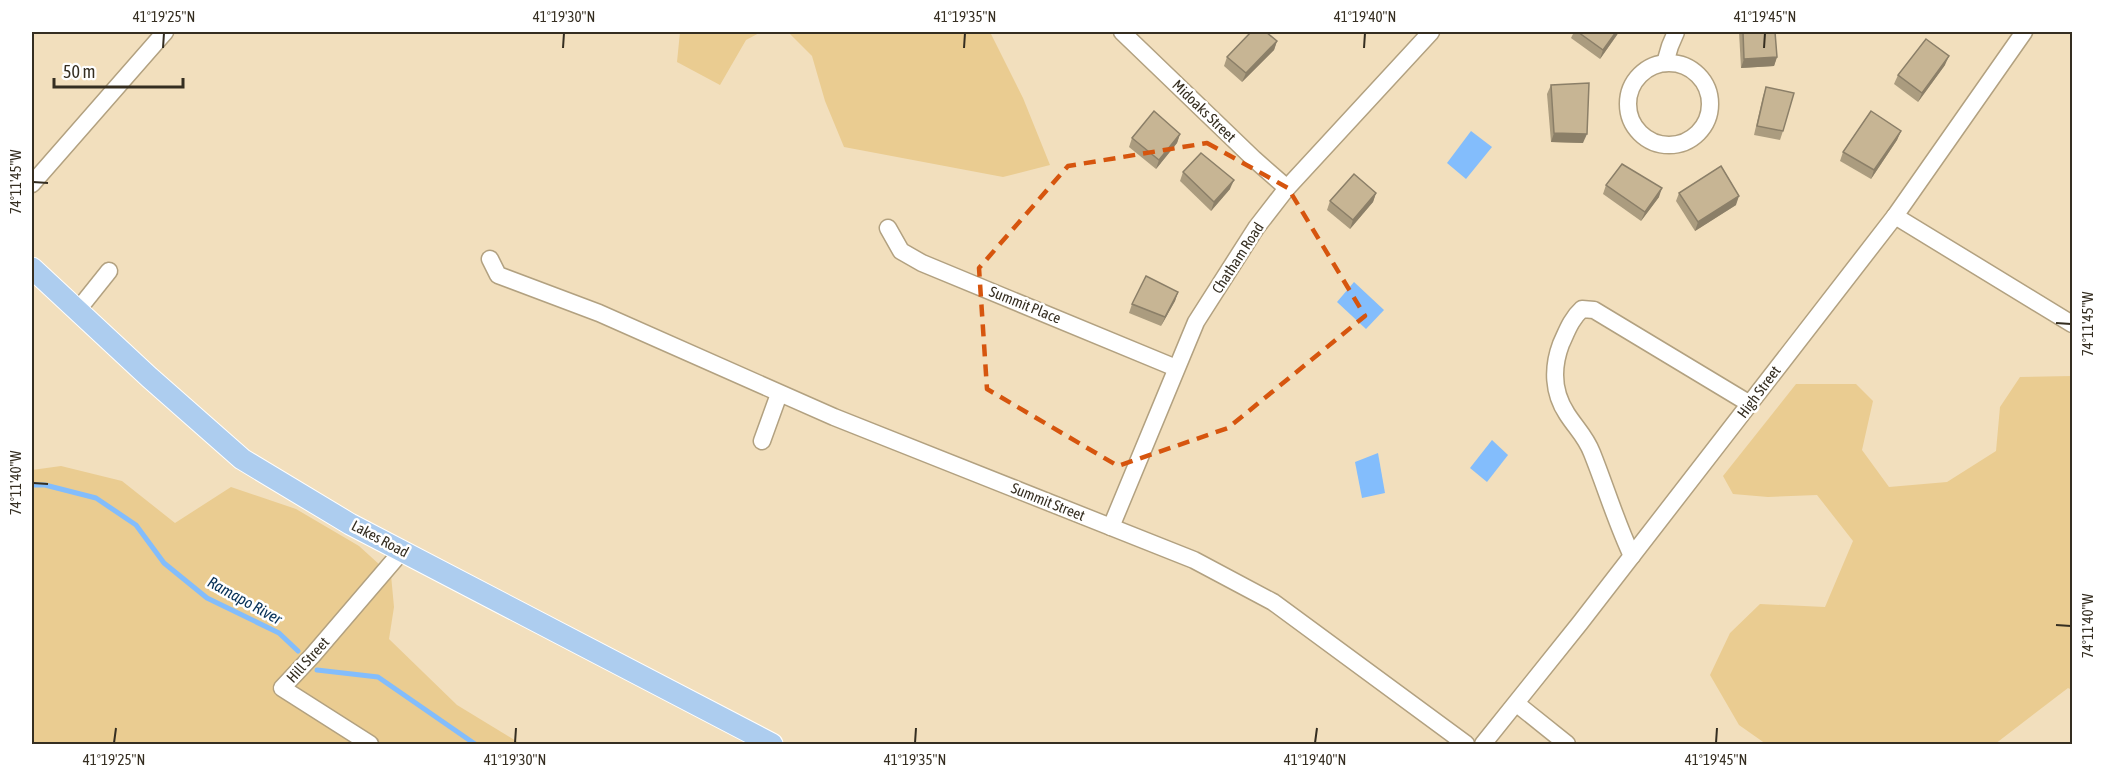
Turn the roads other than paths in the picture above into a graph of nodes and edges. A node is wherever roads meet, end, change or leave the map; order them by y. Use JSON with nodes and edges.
{"nodes":[{"id":1,"x":165,"y":32,"type":"edge"},
{"id":2,"x":1122,"y":32,"type":"edge"},
{"id":3,"x":1431,"y":32,"type":"edge"},
{"id":4,"x":1676,"y":32,"type":"edge"},
{"id":5,"x":2024,"y":32,"type":"edge"},
{"id":6,"x":1665,"y":63,"type":"junction"},
{"id":7,"x":32,"y":184,"type":"edge"},
{"id":8,"x":1287,"y":188,"type":"junction"},
{"id":9,"x":1895,"y":216,"type":"junction"},
{"id":10,"x":888,"y":228,"type":"dead end"},
{"id":11,"x":490,"y":259,"type":"dead end"},
{"id":12,"x":32,"y":268,"type":"edge"},
{"id":13,"x":109,"y":271,"type":"dead end"},
{"id":14,"x":77,"y":311,"type":"junction"},
{"id":15,"x":2073,"y":324,"type":"edge"},
{"id":16,"x":1176,"y":368,"type":"junction"},
{"id":17,"x":779,"y":394,"type":"junction"},
{"id":18,"x":1750,"y":404,"type":"junction"},
{"id":19,"x":762,"y":441,"type":"dead end"},
{"id":20,"x":1111,"y":527,"type":"junction"},
{"id":21,"x":402,"y":551,"type":"junction"},
{"id":22,"x":1632,"y":556,"type":"junction"},
{"id":23,"x":1517,"y":704,"type":"junction"},
{"id":24,"x":370,"y":744,"type":"edge"},
{"id":25,"x":772,"y":744,"type":"edge"},
{"id":26,"x":1466,"y":744,"type":"edge"},
{"id":27,"x":1483,"y":744,"type":"edge"},
{"id":28,"x":1567,"y":744,"type":"edge"}],
"edges":[{"from":1,"to":7,"type":"street"},
{"from":2,"to":8,"type":"street","name":"Midoaks Street"},
{"from":3,"to":8,"type":"street","name":"Chatham Road"},
{"from":4,"to":6,"type":"street"},
{"from":5,"to":9,"type":"street","name":"High Street"},
{"from":6,"to":6,"type":"street"},
{"from":8,"to":16,"type":"street","name":"Chatham Road"},
{"from":9,"to":15,"type":"street"},
{"from":9,"to":18,"type":"street","name":"High Street"},
{"from":10,"to":16,"type":"street","name":"Summit Place"},
{"from":11,"to":17,"type":"street","name":"Summit Street"},
{"from":12,"to":14,"type":"main road","name":"Lakes Road"},
{"from":13,"to":14,"type":"street"},
{"from":14,"to":21,"type":"main road","name":"Lakes Road"},
{"from":16,"to":20,"type":"street","name":"Chatham Road"},
{"from":17,"to":19,"type":"street"},
{"from":17,"to":20,"type":"street","name":"Summit Street"},
{"from":18,"to":22,"type":"street","name":"High Street"},
{"from":18,"to":22,"type":"street"},
{"from":20,"to":26,"type":"street","name":"Summit Street"},
{"from":21,"to":24,"type":"street","name":"Hill Street"},
{"from":21,"to":25,"type":"main road","name":"Lakes Road"},
{"from":22,"to":23,"type":"street","name":"High Street"},
{"from":23,"to":27,"type":"street","name":"High Street"},
{"from":23,"to":28,"type":"street"}]}
